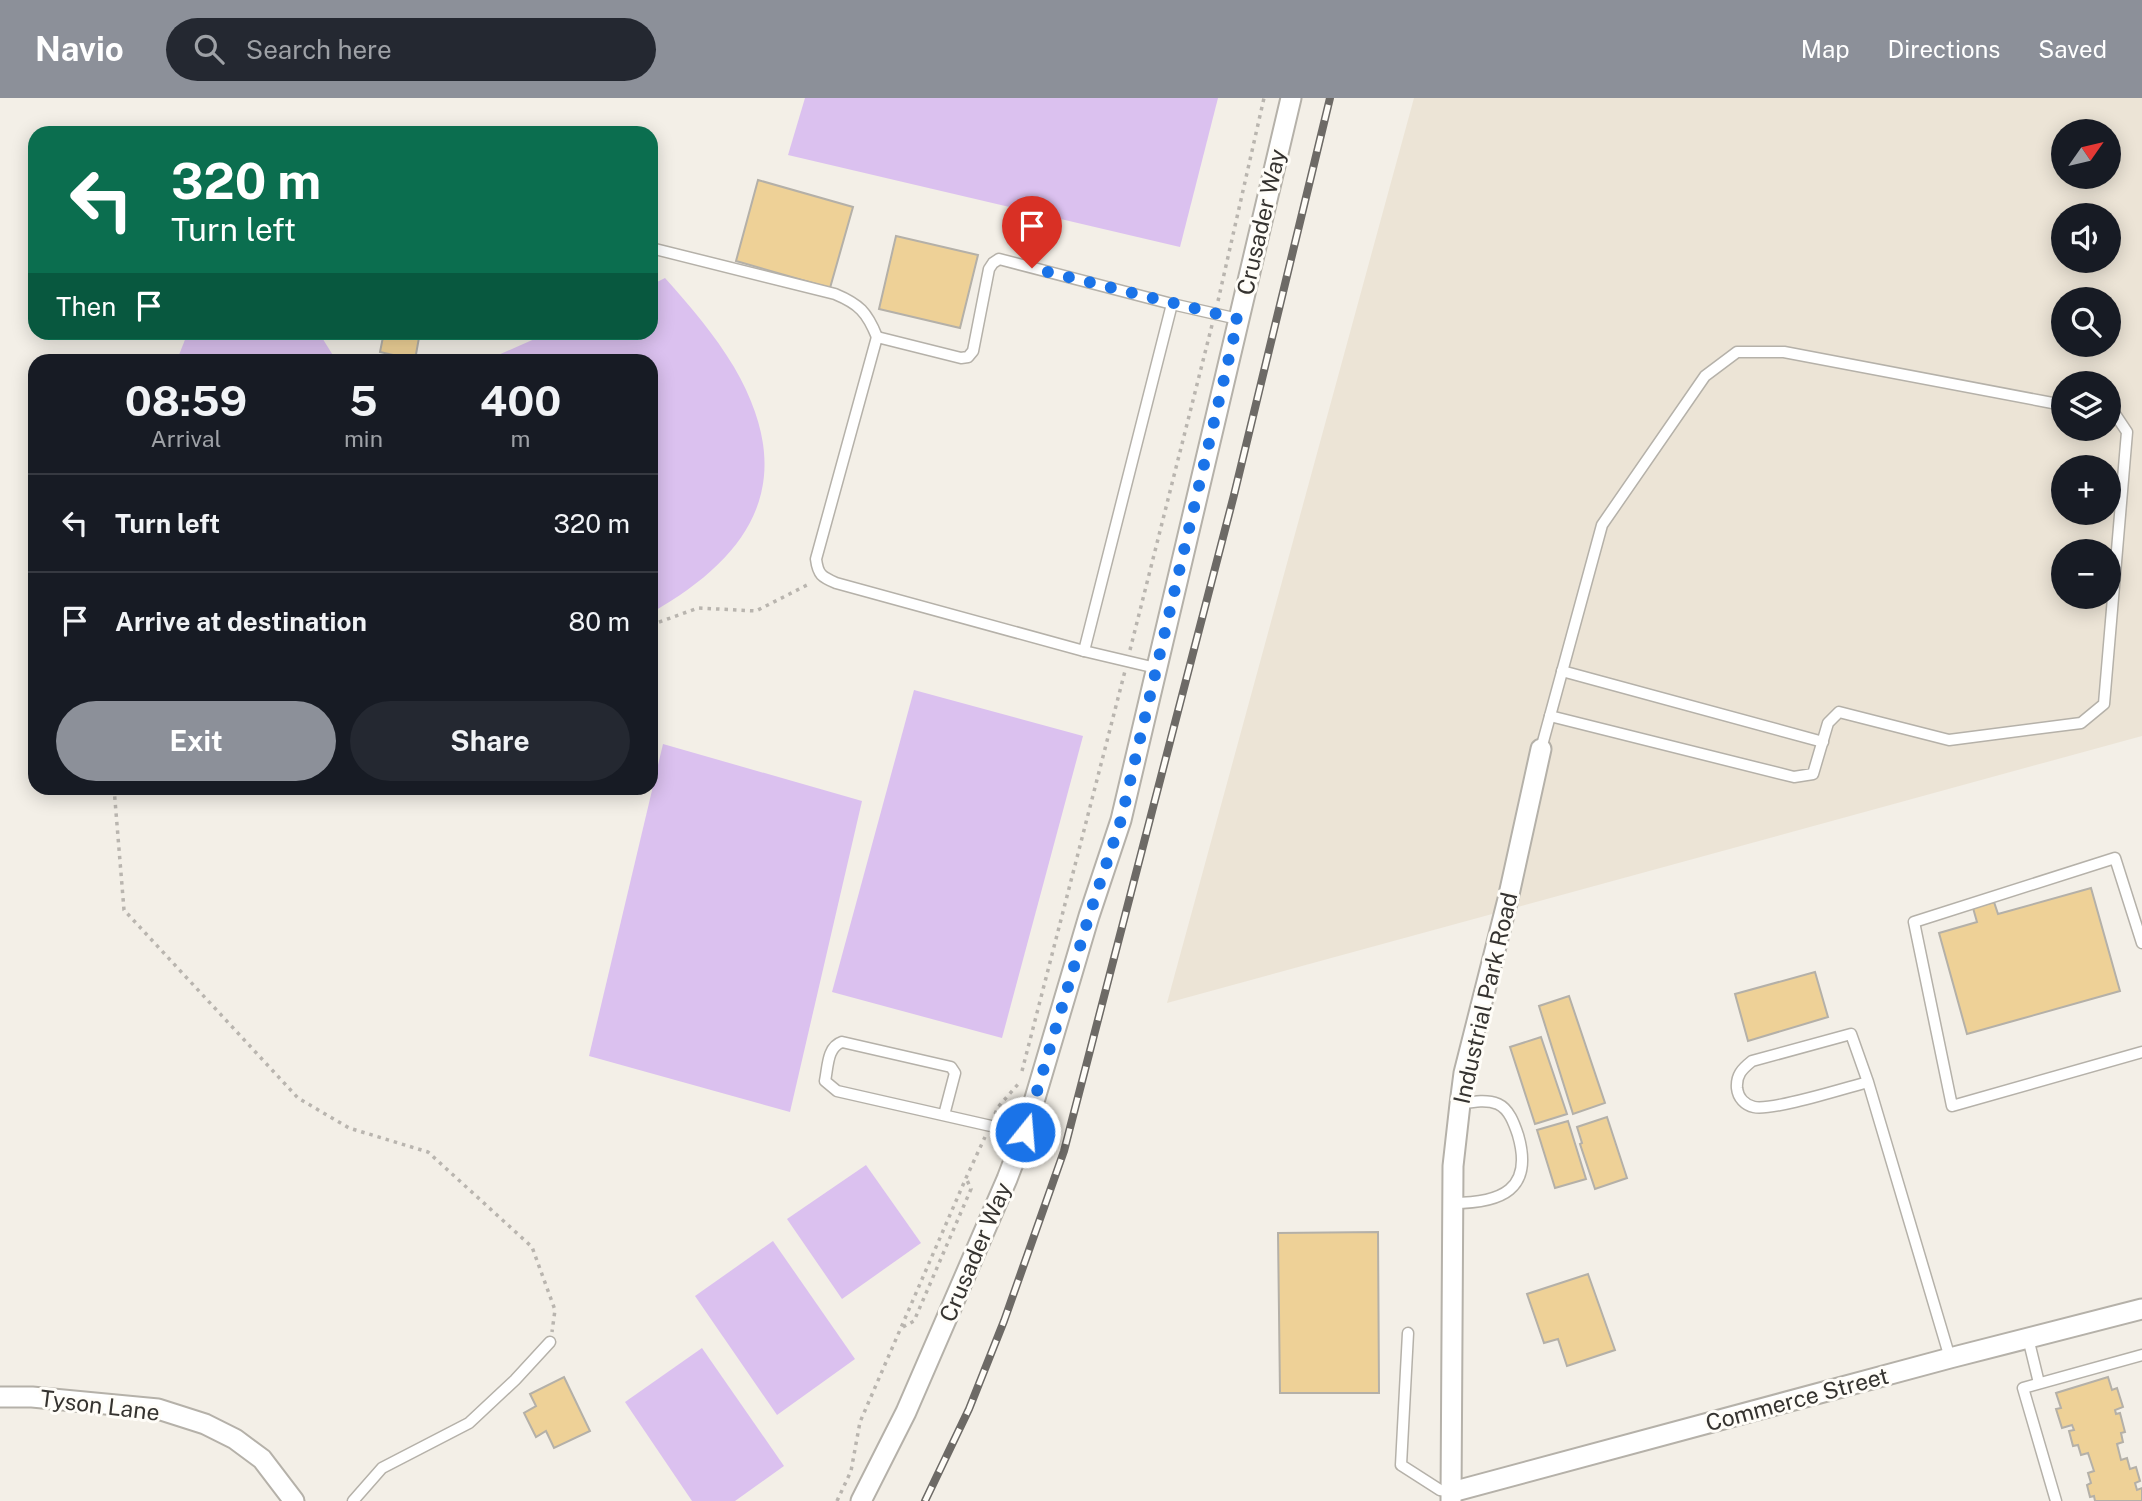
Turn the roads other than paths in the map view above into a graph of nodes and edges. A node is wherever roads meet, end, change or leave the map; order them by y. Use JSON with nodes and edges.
{"nodes":[{"id":1,"x":1291,"y":98,"type":"edge"},
{"id":2,"x":658,"y":250,"type":"edge"},
{"id":3,"x":1172,"y":304,"type":"junction"},
{"id":4,"x":1238,"y":319,"type":"junction"},
{"id":5,"x":877,"y":337,"type":"junction"},
{"id":6,"x":2051,"y":403,"type":"edge"},
{"id":7,"x":2121,"y":424,"type":"edge"},
{"id":8,"x":1084,"y":651,"type":"junction"},
{"id":9,"x":1156,"y":667,"type":"junction"},
{"id":10,"x":1562,"y":671,"type":"junction"},
{"id":11,"x":1550,"y":716,"type":"junction"},
{"id":12,"x":1822,"y":742,"type":"junction"},
{"id":13,"x":1541,"y":749,"type":"joint"},
{"id":14,"x":2142,"y":943,"type":"edge"},
{"id":15,"x":2142,"y":1052,"type":"edge"},
{"id":16,"x":1868,"y":1082,"type":"junction"},
{"id":17,"x":1460,"y":1104,"type":"junction"},
{"id":18,"x":944,"y":1115,"type":"junction"},
{"id":19,"x":1025,"y":1132,"type":"junction"},
{"id":20,"x":1453,"y":1203,"type":"junction"},
{"id":21,"x":2142,"y":1309,"type":"edge"},
{"id":22,"x":1408,"y":1334,"type":"dead end"},
{"id":23,"x":2028,"y":1338,"type":"junction"},
{"id":24,"x":550,"y":1342,"type":"road end"},
{"id":25,"x":2142,"y":1355,"type":"edge"},
{"id":26,"x":1950,"y":1358,"type":"junction"},
{"id":27,"x":2039,"y":1384,"type":"junction"},
{"id":28,"x":0,"y":1397,"type":"edge"},
{"id":29,"x":1452,"y":1497,"type":"edge"},
{"id":30,"x":293,"y":1501,"type":"edge"},
{"id":31,"x":353,"y":1501,"type":"edge"},
{"id":32,"x":861,"y":1501,"type":"edge"},
{"id":33,"x":2056,"y":1501,"type":"edge"}],
"edges":[{"from":1,"to":4,"type":"street","name":"Crusader Way"},
{"from":2,"to":5,"type":"lane"},
{"from":3,"to":4,"type":"lane"},
{"from":3,"to":5,"type":"lane"},
{"from":3,"to":8,"type":"lane"},
{"from":4,"to":9,"type":"street","name":"Crusader Way"},
{"from":5,"to":8,"type":"lane"},
{"from":6,"to":10,"type":"lane"},
{"from":7,"to":12,"type":"lane"},
{"from":8,"to":9,"type":"lane"},
{"from":9,"to":19,"type":"street","name":"Crusader Way"},
{"from":10,"to":11,"type":"lane"},
{"from":10,"to":12,"type":"lane"},
{"from":11,"to":12,"type":"lane"},
{"from":11,"to":13,"type":"lane"},
{"from":13,"to":17,"type":"street","name":"Industrial Park Road"},
{"from":14,"to":15,"type":"lane"},
{"from":16,"to":16,"type":"lane"},
{"from":16,"to":26,"type":"lane"},
{"from":17,"to":20,"type":"street","name":"Industrial Park Road"},
{"from":17,"to":20,"type":"lane"},
{"from":18,"to":18,"type":"lane"},
{"from":18,"to":19,"type":"lane"},
{"from":19,"to":32,"type":"street","name":"Crusader Way"},
{"from":20,"to":29,"type":"street","name":"Industrial Park Road"},
{"from":21,"to":23,"type":"street","name":"Commerce Street"},
{"from":22,"to":29,"type":"lane"},
{"from":23,"to":26,"type":"street","name":"Commerce Street"},
{"from":23,"to":27,"type":"lane"},
{"from":24,"to":31,"type":"lane"},
{"from":25,"to":27,"type":"lane"},
{"from":26,"to":29,"type":"street","name":"Commerce Street"},
{"from":27,"to":33,"type":"lane"},
{"from":28,"to":30,"type":"street","name":"Tyson Lane"}]}
